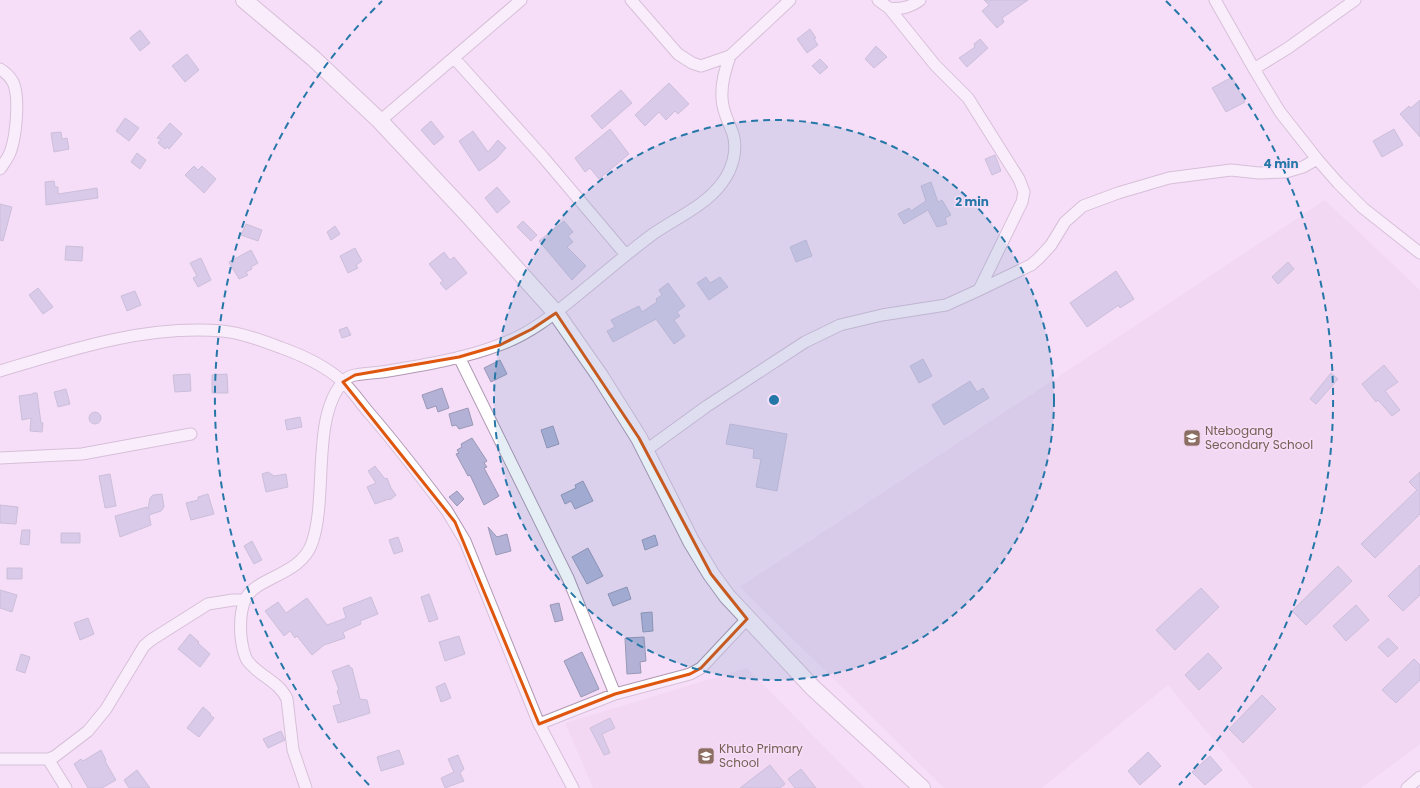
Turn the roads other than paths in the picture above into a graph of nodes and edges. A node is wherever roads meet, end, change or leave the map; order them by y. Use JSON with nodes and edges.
{"nodes":[{"id":1,"x":244,"y":0,"type":"edge"},
{"id":2,"x":521,"y":0,"type":"edge"},
{"id":3,"x":631,"y":0,"type":"edge"},
{"id":4,"x":790,"y":0,"type":"edge"},
{"id":5,"x":878,"y":0,"type":"edge"},
{"id":6,"x":920,"y":0,"type":"edge"},
{"id":7,"x":1215,"y":0,"type":"edge"},
{"id":8,"x":1356,"y":0,"type":"edge"},
{"id":9,"x":889,"y":8,"type":"junction"},
{"id":10,"x":730,"y":56,"type":"junction"},
{"id":11,"x":454,"y":58,"type":"junction"},
{"id":12,"x":0,"y":69,"type":"edge"},
{"id":13,"x":1254,"y":69,"type":"junction"},
{"id":14,"x":380,"y":121,"type":"junction"},
{"id":15,"x":1318,"y":159,"type":"junction"},
{"id":16,"x":0,"y":169,"type":"edge"},
{"id":17,"x":1420,"y":253,"type":"edge"},
{"id":18,"x":626,"y":255,"type":"junction"},
{"id":19,"x":979,"y":290,"type":"junction"},
{"id":20,"x":556,"y":313,"type":"junction"},
{"id":21,"x":459,"y":357,"type":"junction"},
{"id":22,"x":0,"y":371,"type":"edge"},
{"id":23,"x":343,"y":382,"type":"junction"},
{"id":24,"x":191,"y":434,"type":"dead end"},
{"id":25,"x":646,"y":451,"type":"junction"},
{"id":26,"x":0,"y":458,"type":"edge"},
{"id":27,"x":244,"y":600,"type":"junction"},
{"id":28,"x":747,"y":619,"type":"junction"},
{"id":29,"x":615,"y":694,"type":"junction"},
{"id":30,"x":539,"y":724,"type":"junction"},
{"id":31,"x":0,"y":759,"type":"edge"},
{"id":32,"x":48,"y":759,"type":"junction"},
{"id":33,"x":1420,"y":777,"type":"edge"},
{"id":34,"x":66,"y":788,"type":"edge"},
{"id":35,"x":306,"y":788,"type":"edge"},
{"id":36,"x":573,"y":788,"type":"edge"},
{"id":37,"x":922,"y":788,"type":"edge"},
{"id":38,"x":1407,"y":788,"type":"edge"}],
"edges":[{"from":1,"to":14,"type":"street"},
{"from":2,"to":11,"type":"street"},
{"from":3,"to":10,"type":"street"},
{"from":4,"to":10,"type":"street"},
{"from":5,"to":9,"type":"street"},
{"from":6,"to":9,"type":"street"},
{"from":7,"to":13,"type":"street"},
{"from":8,"to":13,"type":"street"},
{"from":9,"to":19,"type":"street"},
{"from":10,"to":18,"type":"street"},
{"from":11,"to":14,"type":"street"},
{"from":11,"to":18,"type":"street"},
{"from":12,"to":16,"type":"street"},
{"from":13,"to":15,"type":"street"},
{"from":14,"to":20,"type":"street"},
{"from":15,"to":17,"type":"street"},
{"from":15,"to":19,"type":"street"},
{"from":18,"to":20,"type":"street"},
{"from":19,"to":25,"type":"street"},
{"from":20,"to":21,"type":"street"},
{"from":20,"to":25,"type":"street"},
{"from":21,"to":23,"type":"street"},
{"from":21,"to":29,"type":"street"},
{"from":22,"to":23,"type":"street"},
{"from":23,"to":27,"type":"street"},
{"from":23,"to":30,"type":"street"},
{"from":24,"to":26,"type":"street"},
{"from":25,"to":28,"type":"street"},
{"from":27,"to":32,"type":"street"},
{"from":27,"to":35,"type":"street"},
{"from":28,"to":29,"type":"street"},
{"from":28,"to":37,"type":"street"},
{"from":29,"to":30,"type":"street"},
{"from":30,"to":36,"type":"street"},
{"from":31,"to":32,"type":"street"},
{"from":32,"to":34,"type":"street"},
{"from":33,"to":38,"type":"street"}]}
